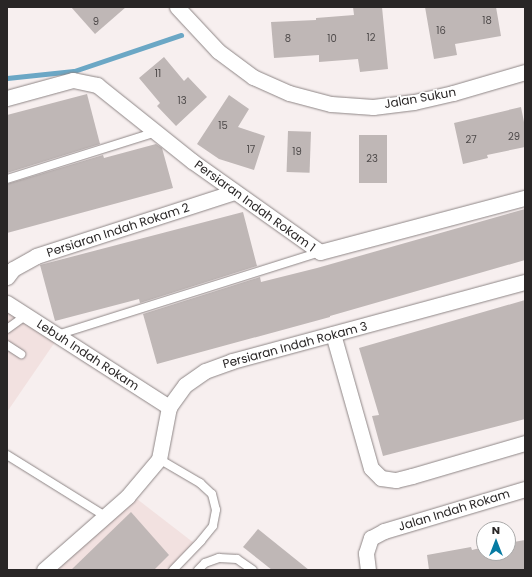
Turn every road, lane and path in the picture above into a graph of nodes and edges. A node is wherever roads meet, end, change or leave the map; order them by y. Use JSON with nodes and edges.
{"nodes":[{"id":1,"x":177,"y":7,"type":"edge"},
{"id":2,"x":525,"y":72,"type":"edge"},
{"id":3,"x":7,"y":98,"type":"edge"},
{"id":4,"x":156,"y":132,"type":"junction"},
{"id":5,"x":7,"y":179,"type":"edge"},
{"id":6,"x":234,"y":192,"type":"junction"},
{"id":7,"x":525,"y":198,"type":"edge"},
{"id":8,"x":320,"y":252,"type":"junction"},
{"id":9,"x":7,"y":277,"type":"edge"},
{"id":10,"x":525,"y":282,"type":"edge"},
{"id":11,"x":7,"y":303,"type":"edge"},
{"id":12,"x":26,"y":315,"type":"junction"},
{"id":13,"x":7,"y":329,"type":"edge"},
{"id":14,"x":333,"y":334,"type":"junction"},
{"id":15,"x":57,"y":335,"type":"junction"},
{"id":16,"x":7,"y":345,"type":"edge"},
{"id":17,"x":21,"y":354,"type":"dead end"},
{"id":18,"x":169,"y":407,"type":"junction"},
{"id":19,"x":525,"y":443,"type":"edge"},
{"id":20,"x":7,"y":455,"type":"edge"},
{"id":21,"x":159,"y":459,"type":"junction"},
{"id":22,"x":525,"y":489,"type":"edge"},
{"id":23,"x":105,"y":516,"type":"junction"},
{"id":24,"x":44,"y":570,"type":"edge"},
{"id":25,"x":173,"y":570,"type":"edge"},
{"id":26,"x":198,"y":570,"type":"edge"},
{"id":27,"x":253,"y":570,"type":"edge"},
{"id":28,"x":368,"y":570,"type":"edge"}],
"edges":[{"from":1,"to":2,"type":"street","name":"Jalan Sukun"},
{"from":3,"to":4,"type":"street","name":"Persiaran Indah Rokam 1"},
{"from":4,"to":5,"type":"lane"},
{"from":4,"to":6,"type":"street","name":"Persiaran Indah Rokam 1"},
{"from":6,"to":8,"type":"street","name":"Persiaran Indah Rokam 1"},
{"from":6,"to":9,"type":"street","name":"Persiaran Indah Rokam 2"},
{"from":7,"to":8,"type":"street","name":"Persiaran Indah Rokam 1"},
{"from":8,"to":15,"type":"lane"},
{"from":10,"to":14,"type":"street","name":"Persiaran Indah Rokam 3"},
{"from":11,"to":12,"type":"street","name":"Lebuh Indah Rokam"},
{"from":12,"to":13,"type":"lane"},
{"from":12,"to":15,"type":"street","name":"Lebuh Indah Rokam"},
{"from":14,"to":18,"type":"street","name":"Persiaran Indah Rokam 3"},
{"from":14,"to":19,"type":"street"},
{"from":15,"to":18,"type":"street","name":"Lebuh Indah Rokam"},
{"from":16,"to":17,"type":"lane"},
{"from":18,"to":21,"type":"street","name":"Persiaran Indah Rokam 3"},
{"from":20,"to":23,"type":"lane"},
{"from":21,"to":23,"type":"street","name":"Persiaran Indah Rokam 3"},
{"from":21,"to":25,"type":"lane"},
{"from":22,"to":28,"type":"street","name":"Jalan Indah Rokam"},
{"from":23,"to":24,"type":"street","name":"Persiaran Indah Rokam 3"},
{"from":26,"to":27,"type":"lane"}]}
